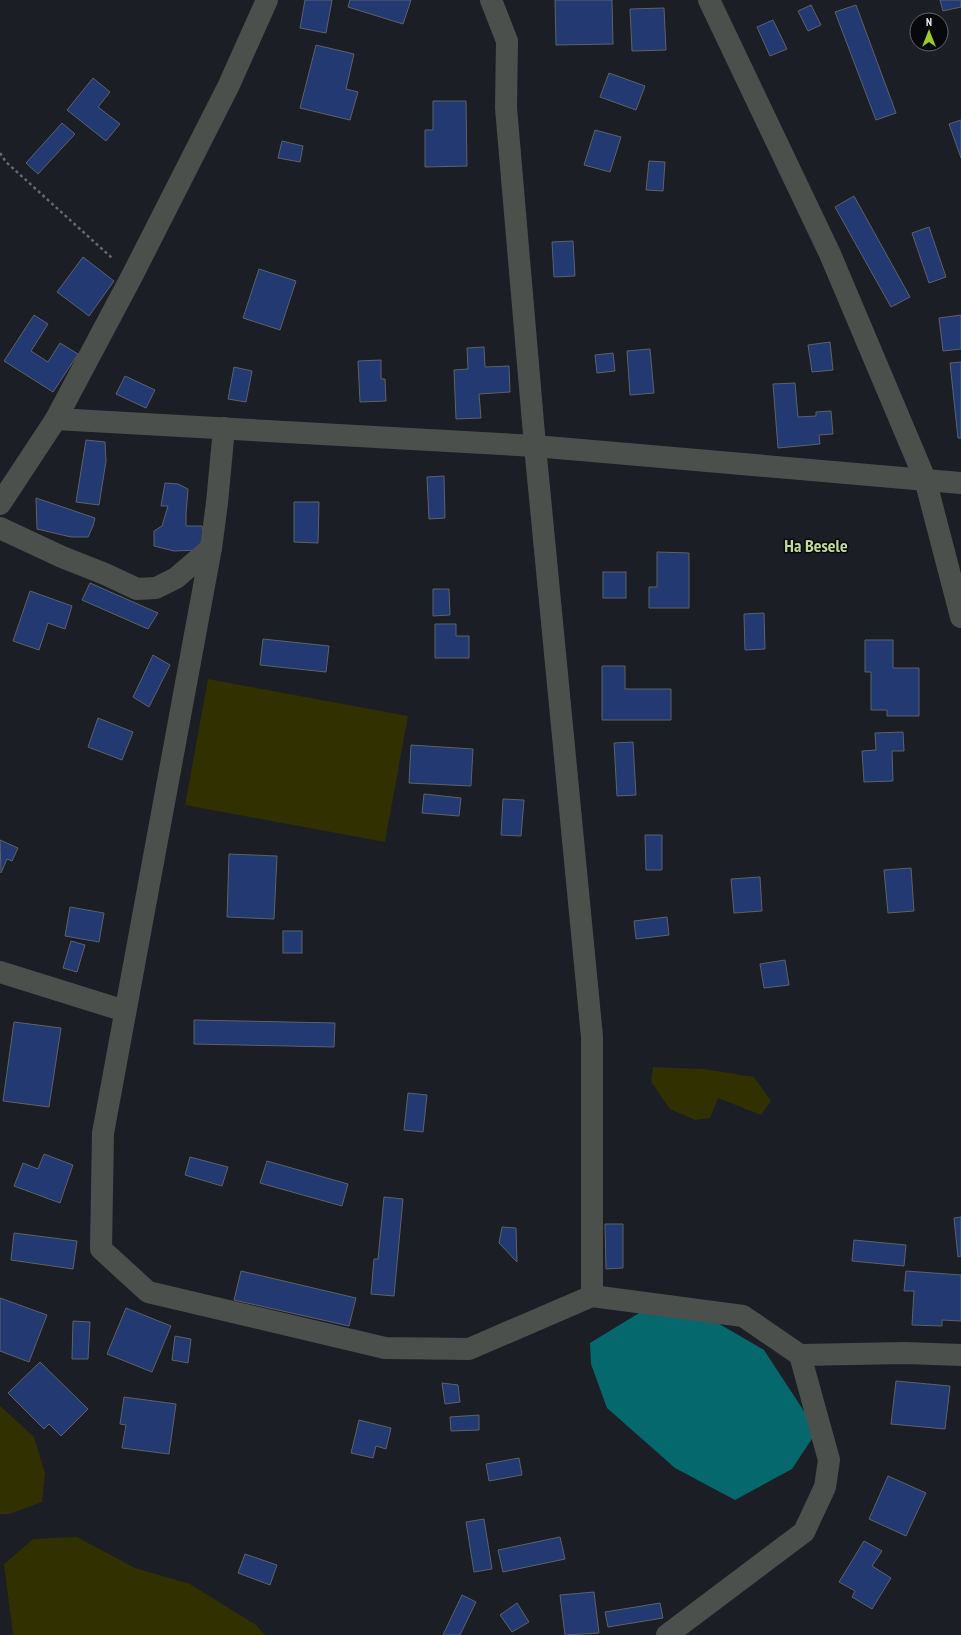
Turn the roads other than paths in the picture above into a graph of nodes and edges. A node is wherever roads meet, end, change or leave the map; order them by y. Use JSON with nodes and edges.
{"nodes":[{"id":1,"x":267,"y":0,"type":"edge"},
{"id":2,"x":491,"y":0,"type":"edge"},
{"id":3,"x":709,"y":0,"type":"edge"},
{"id":4,"x":56,"y":419,"type":"junction"},
{"id":5,"x":224,"y":428,"type":"junction"},
{"id":6,"x":535,"y":446,"type":"junction"},
{"id":7,"x":925,"y":479,"type":"junction"},
{"id":8,"x":961,"y":483,"type":"edge"},
{"id":9,"x":0,"y":504,"type":"edge"},
{"id":10,"x":0,"y":528,"type":"edge"},
{"id":11,"x":211,"y":548,"type":"junction"},
{"id":12,"x":961,"y":617,"type":"edge"},
{"id":13,"x":0,"y":972,"type":"edge"},
{"id":14,"x":125,"y":1011,"type":"junction"},
{"id":15,"x":592,"y":1296,"type":"junction"},
{"id":16,"x":800,"y":1355,"type":"junction"},
{"id":17,"x":961,"y":1355,"type":"edge"},
{"id":18,"x":667,"y":1635,"type":"edge"}],
"edges":[{"from":1,"to":4,"type":"street"},
{"from":2,"to":6,"type":"street"},
{"from":3,"to":7,"type":"street"},
{"from":4,"to":5,"type":"street"},
{"from":4,"to":9,"type":"street"},
{"from":5,"to":6,"type":"street"},
{"from":5,"to":11,"type":"street"},
{"from":6,"to":7,"type":"street"},
{"from":6,"to":15,"type":"street"},
{"from":7,"to":8,"type":"street"},
{"from":7,"to":12,"type":"street"},
{"from":10,"to":11,"type":"street"},
{"from":11,"to":14,"type":"street"},
{"from":13,"to":14,"type":"street"},
{"from":14,"to":15,"type":"street"},
{"from":15,"to":16,"type":"street"},
{"from":16,"to":17,"type":"street"},
{"from":16,"to":18,"type":"street"}]}
